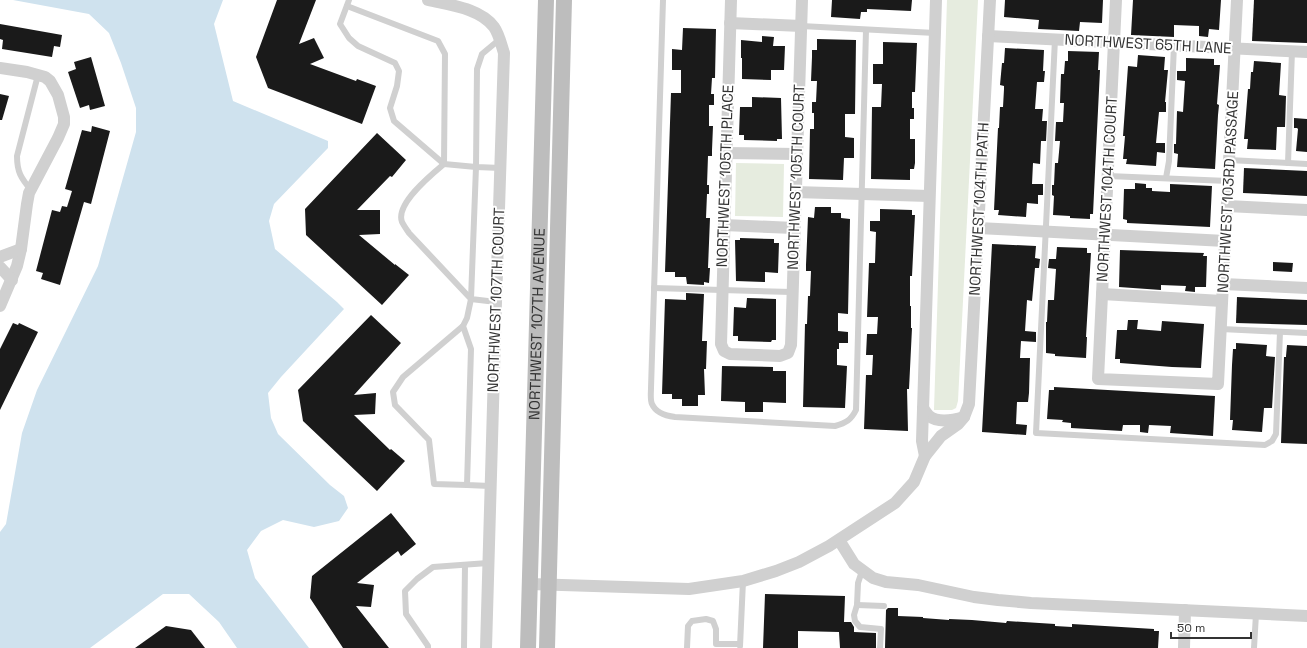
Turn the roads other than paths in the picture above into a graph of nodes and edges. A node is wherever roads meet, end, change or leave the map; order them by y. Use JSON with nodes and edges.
{"nodes":[{"id":1,"x":428,"y":0,"type":"edge"},
{"id":2,"x":546,"y":0,"type":"edge"},
{"id":3,"x":564,"y":0,"type":"edge"},
{"id":4,"x":663,"y":0,"type":"edge"},
{"id":5,"x":731,"y":0,"type":"edge"},
{"id":6,"x":802,"y":0,"type":"edge"},
{"id":7,"x":936,"y":0,"type":"edge"},
{"id":8,"x":990,"y":0,"type":"edge"},
{"id":9,"x":1116,"y":0,"type":"edge"},
{"id":10,"x":1237,"y":0,"type":"edge"},
{"id":11,"x":348,"y":3,"type":"edge"},
{"id":12,"x":730,"y":23,"type":"junction"},
{"id":13,"x":801,"y":26,"type":"junction"},
{"id":14,"x":866,"y":30,"type":"junction"},
{"id":15,"x":935,"y":33,"type":"junction"},
{"id":16,"x":988,"y":36,"type":"junction"},
{"id":17,"x":500,"y":39,"type":"junction"},
{"id":18,"x":1055,"y":39,"type":"junction"},
{"id":19,"x":1114,"y":42,"type":"junction"},
{"id":20,"x":1174,"y":45,"type":"junction"},
{"id":21,"x":1235,"y":48,"type":"junction"},
{"id":22,"x":1292,"y":51,"type":"junction"},
{"id":23,"x":1307,"y":52,"type":"edge"},
{"id":24,"x":0,"y":68,"type":"edge"},
{"id":25,"x":38,"y":75,"type":"junction"},
{"id":26,"x":726,"y":153,"type":"junction"},
{"id":27,"x":796,"y":154,"type":"junction"},
{"id":28,"x":1229,"y":160,"type":"junction"},
{"id":29,"x":1288,"y":163,"type":"junction"},
{"id":30,"x":444,"y":164,"type":"junction"},
{"id":31,"x":1307,"y":164,"type":"edge"},
{"id":32,"x":476,"y":167,"type":"junction"},
{"id":33,"x":501,"y":168,"type":"junction"},
{"id":34,"x":1108,"y":176,"type":"junction"},
{"id":35,"x":1166,"y":178,"type":"junction"},
{"id":36,"x":1228,"y":181,"type":"junction"},
{"id":37,"x":31,"y":190,"type":"junction"},
{"id":38,"x":795,"y":192,"type":"junction"},
{"id":39,"x":862,"y":194,"type":"junction"},
{"id":40,"x":929,"y":196,"type":"junction"},
{"id":41,"x":1227,"y":206,"type":"junction"},
{"id":42,"x":1307,"y":210,"type":"edge"},
{"id":43,"x":724,"y":225,"type":"junction"},
{"id":44,"x":794,"y":228,"type":"junction"},
{"id":45,"x":978,"y":228,"type":"junction"},
{"id":46,"x":1046,"y":232,"type":"junction"},
{"id":47,"x":1105,"y":235,"type":"junction"},
{"id":48,"x":1225,"y":241,"type":"junction"},
{"id":49,"x":21,"y":249,"type":"junction"},
{"id":50,"x":0,"y":257,"type":"edge"},
{"id":51,"x":0,"y":268,"type":"edge"},
{"id":52,"x":1223,"y":284,"type":"junction"},
{"id":53,"x":6,"y":287,"type":"edge"},
{"id":54,"x":654,"y":288,"type":"junction"},
{"id":55,"x":1307,"y":288,"type":"edge"},
{"id":56,"x":722,"y":290,"type":"junction"},
{"id":57,"x":792,"y":292,"type":"junction"},
{"id":58,"x":1102,"y":294,"type":"junction"},
{"id":59,"x":471,"y":299,"type":"junction"},
{"id":60,"x":1222,"y":301,"type":"junction"},
{"id":61,"x":496,"y":302,"type":"junction"},
{"id":62,"x":0,"y":306,"type":"edge"},
{"id":63,"x":463,"y":326,"type":"junction"},
{"id":64,"x":1221,"y":329,"type":"junction"},
{"id":65,"x":1280,"y":332,"type":"junction"},
{"id":66,"x":1307,"y":333,"type":"edge"},
{"id":67,"x":788,"y":353,"type":"joint"},
{"id":68,"x":1218,"y":384,"type":"joint"},
{"id":69,"x":923,"y":408,"type":"junction"},
{"id":70,"x":964,"y":417,"type":"junction"},
{"id":71,"x":925,"y":456,"type":"junction"},
{"id":72,"x":467,"y":485,"type":"junction"},
{"id":73,"x":490,"y":486,"type":"junction"},
{"id":74,"x":839,"y":540,"type":"junction"},
{"id":75,"x":488,"y":563,"type":"junction"},
{"id":76,"x":466,"y":565,"type":"junction"},
{"id":77,"x":862,"y":571,"type":"junction"},
{"id":78,"x":743,"y":581,"type":"junction"},
{"id":79,"x":530,"y":584,"type":"junction"},
{"id":80,"x":548,"y":585,"type":"junction"},
{"id":81,"x":857,"y":605,"type":"junction"},
{"id":82,"x":884,"y":606,"type":"dead end"},
{"id":83,"x":1185,"y":610,"type":"junction"},
{"id":84,"x":1256,"y":614,"type":"junction"},
{"id":85,"x":1307,"y":616,"type":"edge"},
{"id":86,"x":716,"y":646,"type":"edge"},
{"id":87,"x":740,"y":646,"type":"edge"},
{"id":88,"x":428,"y":648,"type":"edge"},
{"id":89,"x":464,"y":648,"type":"edge"},
{"id":90,"x":486,"y":648,"type":"edge"},
{"id":91,"x":528,"y":648,"type":"edge"},
{"id":92,"x":547,"y":648,"type":"edge"},
{"id":93,"x":687,"y":648,"type":"edge"},
{"id":94,"x":880,"y":648,"type":"edge"},
{"id":95,"x":1184,"y":648,"type":"edge"},
{"id":96,"x":1254,"y":648,"type":"edge"}],
"edges":[{"from":1,"to":17,"type":"street","name":"NORTHWEST 107TH COURT"},
{"from":2,"to":79,"type":"main road","name":"NORTHWEST 107TH AVENUE"},
{"from":3,"to":80,"type":"main road","name":"NORTHWEST 107TH AVENUE"},
{"from":4,"to":54,"type":"lane"},
{"from":5,"to":12,"type":"street","name":"NORTHWEST 105TH PLACE"},
{"from":6,"to":13,"type":"street","name":"NORTHWEST 105TH COURT"},
{"from":7,"to":15,"type":"street"},
{"from":8,"to":16,"type":"street","name":"NORTHWEST 104TH PATH"},
{"from":9,"to":19,"type":"street","name":"NORTHWEST 104TH COURT"},
{"from":10,"to":21,"type":"street","name":"NORTHWEST 103RD PASSAGE"},
{"from":11,"to":30,"type":"lane"},
{"from":11,"to":30,"type":"lane"},
{"from":12,"to":13,"type":"street"},
{"from":12,"to":26,"type":"street","name":"NORTHWEST 105TH PLACE"},
{"from":13,"to":14,"type":"lane"},
{"from":13,"to":27,"type":"street","name":"NORTHWEST 105TH COURT"},
{"from":14,"to":15,"type":"lane"},
{"from":14,"to":39,"type":"lane"},
{"from":15,"to":40,"type":"street"},
{"from":16,"to":18,"type":"street","name":"NORTHWEST 65TH LANE"},
{"from":16,"to":45,"type":"street","name":"NORTHWEST 104TH PATH"},
{"from":17,"to":32,"type":"lane"},
{"from":17,"to":33,"type":"street","name":"NORTHWEST 107TH COURT"},
{"from":18,"to":19,"type":"street","name":"NORTHWEST 65TH LANE"},
{"from":18,"to":46,"type":"lane"},
{"from":19,"to":20,"type":"street","name":"NORTHWEST 65TH LANE"},
{"from":19,"to":34,"type":"street","name":"NORTHWEST 104TH COURT"},
{"from":20,"to":21,"type":"street","name":"NORTHWEST 65TH LANE"},
{"from":20,"to":35,"type":"lane"},
{"from":21,"to":22,"type":"street","name":"NORTHWEST 65TH LANE"},
{"from":21,"to":28,"type":"street","name":"NORTHWEST 103RD PASSAGE"},
{"from":22,"to":23,"type":"street","name":"NORTHWEST 65TH LANE"},
{"from":22,"to":29,"type":"lane"},
{"from":24,"to":25,"type":"street"},
{"from":25,"to":37,"type":"lane"},
{"from":25,"to":37,"type":"street"},
{"from":26,"to":27,"type":"street"},
{"from":26,"to":43,"type":"street","name":"NORTHWEST 105TH PLACE"},
{"from":27,"to":38,"type":"street","name":"NORTHWEST 105TH COURT"},
{"from":28,"to":29,"type":"lane"},
{"from":28,"to":36,"type":"street","name":"NORTHWEST 103RD PASSAGE"},
{"from":29,"to":31,"type":"lane"},
{"from":30,"to":32,"type":"lane"},
{"from":30,"to":59,"type":"lane"},
{"from":32,"to":33,"type":"lane"},
{"from":32,"to":59,"type":"lane"},
{"from":33,"to":61,"type":"street","name":"NORTHWEST 107TH COURT"},
{"from":34,"to":35,"type":"lane"},
{"from":34,"to":47,"type":"street","name":"NORTHWEST 104TH COURT"},
{"from":35,"to":36,"type":"lane"},
{"from":36,"to":41,"type":"street","name":"NORTHWEST 103RD PASSAGE"},
{"from":37,"to":49,"type":"street"},
{"from":38,"to":39,"type":"street"},
{"from":38,"to":44,"type":"street","name":"NORTHWEST 105TH COURT"},
{"from":39,"to":40,"type":"street"},
{"from":39,"to":54,"type":"lane"},
{"from":40,"to":69,"type":"street"},
{"from":41,"to":42,"type":"street"},
{"from":41,"to":48,"type":"street","name":"NORTHWEST 103RD PASSAGE"},
{"from":43,"to":44,"type":"street"},
{"from":43,"to":56,"type":"street","name":"NORTHWEST 105TH PLACE"},
{"from":44,"to":57,"type":"street","name":"NORTHWEST 105TH COURT"},
{"from":45,"to":46,"type":"street"},
{"from":45,"to":70,"type":"street","name":"NORTHWEST 104TH PATH"},
{"from":46,"to":47,"type":"street"},
{"from":46,"to":65,"type":"lane"},
{"from":47,"to":48,"type":"street"},
{"from":47,"to":58,"type":"street","name":"NORTHWEST 104TH COURT"},
{"from":48,"to":52,"type":"street","name":"NORTHWEST 103RD PASSAGE"},
{"from":49,"to":50,"type":"street"},
{"from":49,"to":53,"type":"street"},
{"from":51,"to":53,"type":"street"},
{"from":52,"to":55,"type":"street"},
{"from":52,"to":60,"type":"street","name":"NORTHWEST 103RD PASSAGE"},
{"from":53,"to":62,"type":"street"},
{"from":54,"to":56,"type":"lane"},
{"from":56,"to":57,"type":"lane"},
{"from":56,"to":67,"type":"street","name":"NORTHWEST 105TH PLACE"},
{"from":57,"to":67,"type":"street","name":"NORTHWEST 105TH COURT"},
{"from":58,"to":60,"type":"street"},
{"from":58,"to":68,"type":"street","name":"NORTHWEST 104TH COURT"},
{"from":59,"to":61,"type":"lane"},
{"from":59,"to":63,"type":"lane"},
{"from":60,"to":64,"type":"street","name":"NORTHWEST 103RD PASSAGE"},
{"from":61,"to":73,"type":"street","name":"NORTHWEST 107TH COURT"},
{"from":63,"to":72,"type":"lane"},
{"from":63,"to":72,"type":"lane"},
{"from":64,"to":65,"type":"lane"},
{"from":64,"to":68,"type":"street","name":"NORTHWEST 103RD PASSAGE"},
{"from":65,"to":66,"type":"lane"},
{"from":69,"to":70,"type":"street"},
{"from":69,"to":71,"type":"street"},
{"from":70,"to":71,"type":"street"},
{"from":71,"to":74,"type":"street"},
{"from":72,"to":73,"type":"lane"},
{"from":73,"to":75,"type":"street","name":"NORTHWEST 107TH COURT"},
{"from":74,"to":77,"type":"street"},
{"from":74,"to":78,"type":"street"},
{"from":75,"to":76,"type":"lane"},
{"from":75,"to":90,"type":"street","name":"NORTHWEST 107TH COURT"},
{"from":76,"to":88,"type":"lane"},
{"from":76,"to":89,"type":"lane"},
{"from":77,"to":81,"type":"lane"},
{"from":77,"to":83,"type":"street"},
{"from":78,"to":80,"type":"street"},
{"from":78,"to":87,"type":"lane"},
{"from":79,"to":80,"type":"street"},
{"from":79,"to":91,"type":"main road","name":"NORTHWEST 107TH AVENUE"},
{"from":80,"to":92,"type":"main road","name":"NORTHWEST 107TH AVENUE"},
{"from":81,"to":82,"type":"lane"},
{"from":81,"to":94,"type":"lane"},
{"from":83,"to":84,"type":"street"},
{"from":83,"to":95,"type":"street"},
{"from":84,"to":85,"type":"street"},
{"from":84,"to":96,"type":"lane"},
{"from":86,"to":87,"type":"lane"},
{"from":86,"to":93,"type":"lane"}]}
